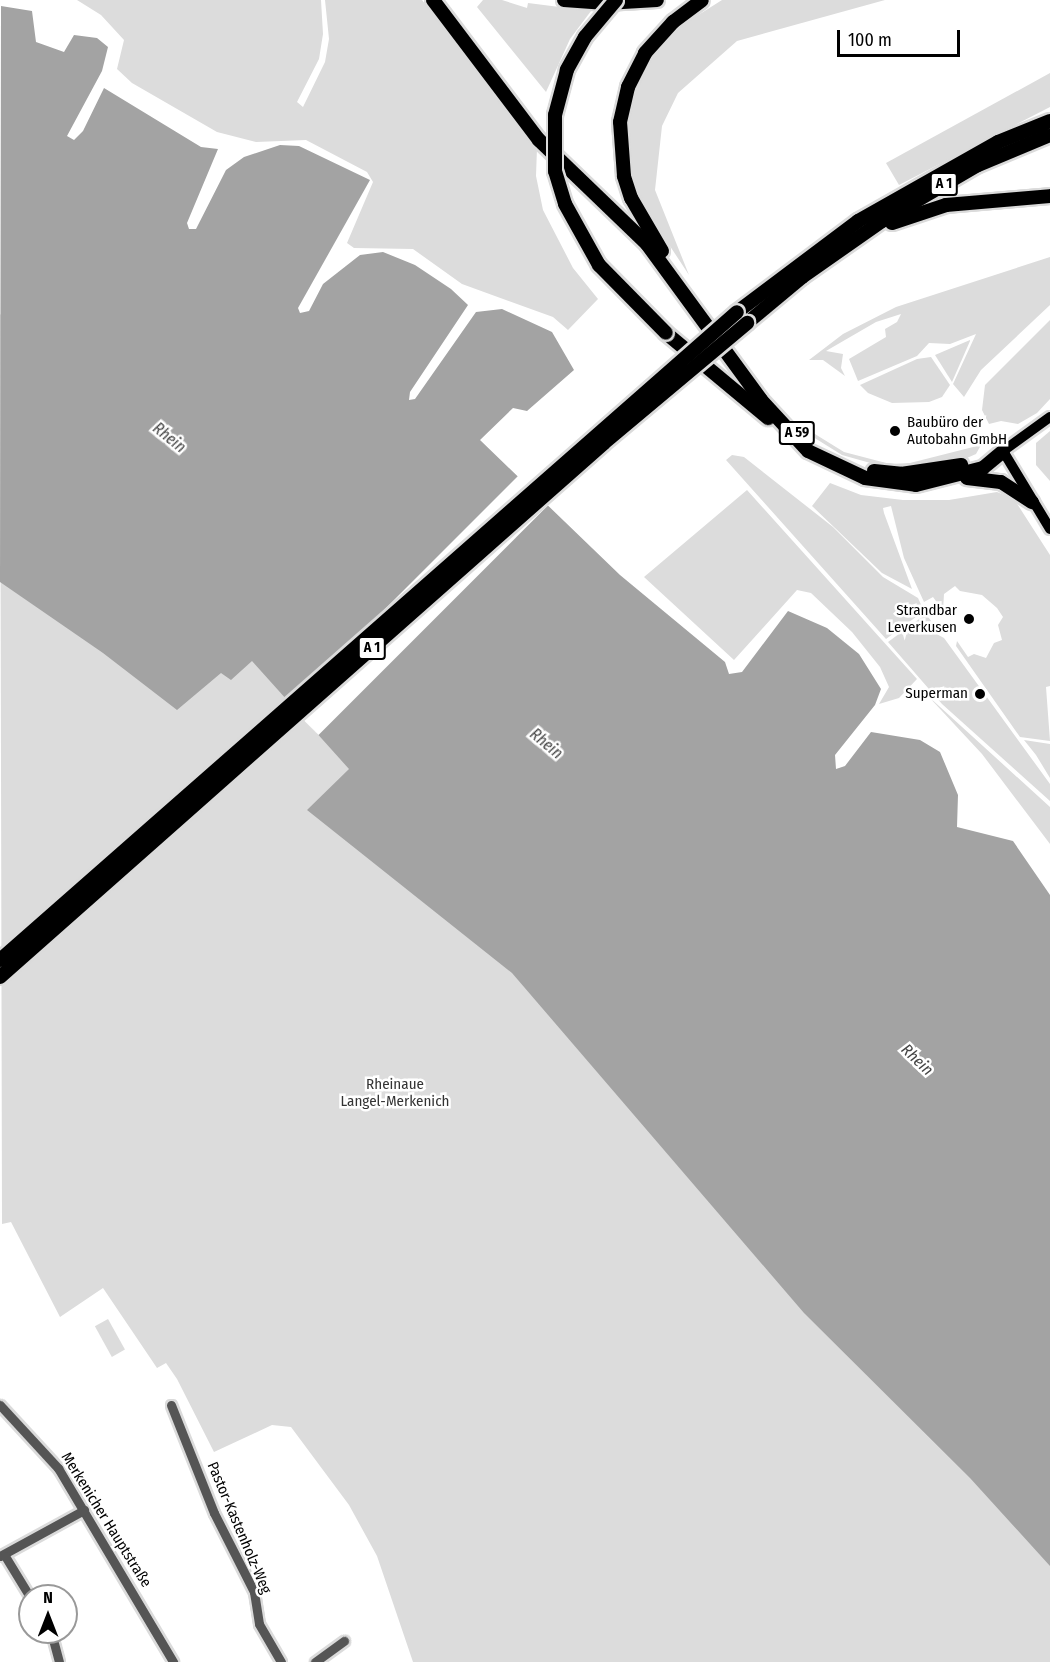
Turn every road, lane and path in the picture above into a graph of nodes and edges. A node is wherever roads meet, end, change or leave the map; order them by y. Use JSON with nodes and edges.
{"nodes":[{"id":1,"x":433,"y":0,"type":"edge"},
{"id":2,"x":440,"y":0,"type":"edge"},
{"id":3,"x":564,"y":0,"type":"edge"},
{"id":4,"x":616,"y":0,"type":"edge"},
{"id":5,"x":657,"y":0,"type":"edge"},
{"id":6,"x":702,"y":0,"type":"edge"},
{"id":7,"x":1050,"y":121,"type":"edge"},
{"id":8,"x":1050,"y":135,"type":"edge"},
{"id":9,"x":1050,"y":196,"type":"edge"},
{"id":10,"x":844,"y":246,"type":"junction"},
{"id":11,"x":666,"y":258,"type":"junction"},
{"id":12,"x":1050,"y":417,"type":"edge"},
{"id":13,"x":798,"y":442,"type":"junction"},
{"id":14,"x":1003,"y":451,"type":"junction"},
{"id":15,"x":941,"y":481,"type":"junction"},
{"id":16,"x":1032,"y":502,"type":"junction"},
{"id":17,"x":1050,"y":529,"type":"edge"},
{"id":18,"x":0,"y":960,"type":"edge"},
{"id":19,"x":0,"y":976,"type":"edge"},
{"id":20,"x":0,"y":1405,"type":"edge"},
{"id":21,"x":171,"y":1405,"type":"dead end"},
{"id":22,"x":84,"y":1510,"type":"junction"},
{"id":23,"x":2,"y":1556,"type":"edge"},
{"id":24,"x":21,"y":1584,"type":"edge"},
{"id":25,"x":344,"y":1641,"type":"dead end"},
{"id":26,"x":54,"y":1644,"type":"edge"},
{"id":27,"x":59,"y":1662,"type":"edge"},
{"id":28,"x":173,"y":1662,"type":"edge"},
{"id":29,"x":281,"y":1662,"type":"edge"},
{"id":30,"x":315,"y":1662,"type":"edge"}],
"edges":[{"from":1,"to":13,"type":"highway","number":"A 59"},
{"from":2,"to":11,"type":"highway","number":"A 59"},
{"from":3,"to":5,"type":"highway"},
{"from":4,"to":13,"type":"highway","bridge":true},
{"from":6,"to":11,"type":"highway"},
{"from":7,"to":18,"type":"highway","number":"A 1","bridge":true},
{"from":8,"to":10,"type":"highway","number":"A 1"},
{"from":9,"to":10,"type":"highway"},
{"from":10,"to":19,"type":"highway","number":"A 1","bridge":true},
{"from":11,"to":14,"type":"highway","number":"A 59"},
{"from":12,"to":14,"type":"main road"},
{"from":13,"to":15,"type":"highway","number":"A 59"},
{"from":14,"to":15,"type":"highway"},
{"from":14,"to":16,"type":"main road"},
{"from":15,"to":16,"type":"highway"},
{"from":16,"to":17,"type":"main road"},
{"from":20,"to":22,"type":"street","name":"Merkenicher Hauptstraße"},
{"from":21,"to":29,"type":"street","name":"Pastor-Kastenholz-Weg"},
{"from":22,"to":23,"type":"street"},
{"from":22,"to":28,"type":"street","name":"Merkenicher Hauptstraße"},
{"from":23,"to":24,"type":"street"},
{"from":25,"to":30,"type":"street"},
{"from":26,"to":27,"type":"street"}]}
